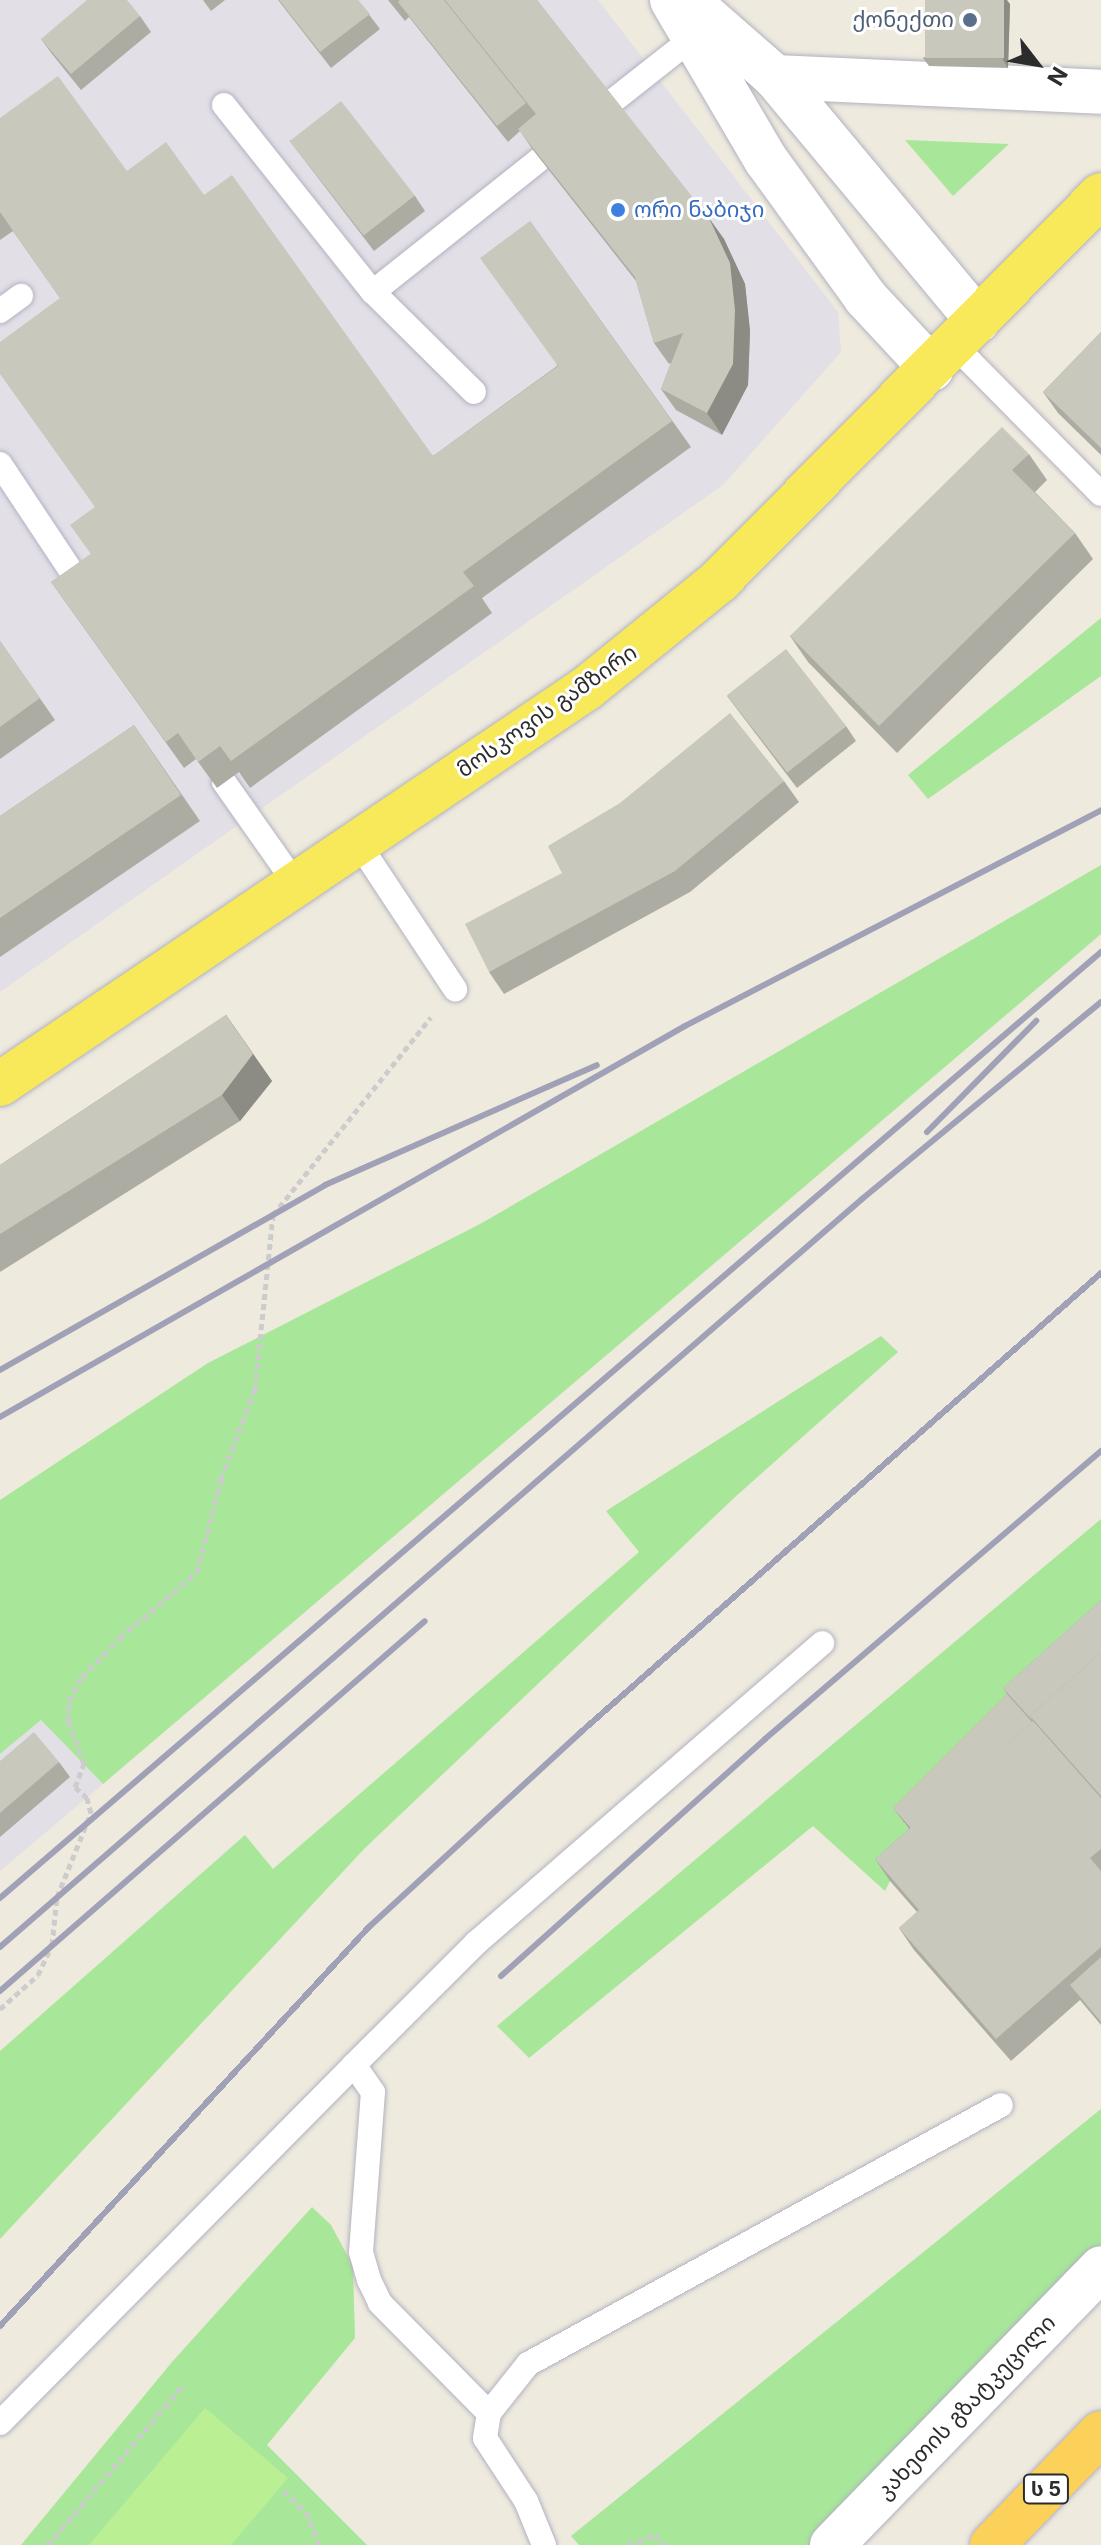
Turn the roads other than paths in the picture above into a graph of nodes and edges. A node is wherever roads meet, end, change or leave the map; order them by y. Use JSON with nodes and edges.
{"nodes":[{"id":1,"x":672,"y":0,"type":"edge"},
{"id":2,"x":690,"y":19,"type":"edge"},
{"id":3,"x":775,"y":77,"type":"junction"},
{"id":4,"x":1101,"y":92,"type":"edge"},
{"id":5,"x":614,"y":100,"type":"edge"},
{"id":6,"x":224,"y":105,"type":"dead end"},
{"id":7,"x":540,"y":159,"type":"edge"},
{"id":8,"x":1101,"y":195,"type":"edge"},
{"id":9,"x":373,"y":292,"type":"junction"},
{"id":10,"x":21,"y":296,"type":"dead end"},
{"id":11,"x":0,"y":311,"type":"edge"},
{"id":12,"x":954,"y":345,"type":"junction"},
{"id":13,"x":474,"y":392,"type":"dead end"},
{"id":14,"x":0,"y":464,"type":"edge"},
{"id":15,"x":1101,"y":494,"type":"edge"},
{"id":16,"x":88,"y":596,"type":"edge"},
{"id":17,"x":224,"y":782,"type":"edge"},
{"id":18,"x":357,"y":841,"type":"junction"},
{"id":19,"x":295,"y":883,"type":"junction"},
{"id":20,"x":455,"y":989,"type":"road end"},
{"id":21,"x":0,"y":1084,"type":"edge"},
{"id":22,"x":822,"y":1643,"type":"dead end"},
{"id":23,"x":354,"y":2065,"type":"junction"},
{"id":24,"x":1001,"y":2105,"type":"dead end"},
{"id":25,"x":1101,"y":2268,"type":"edge"},
{"id":26,"x":489,"y":2413,"type":"junction"},
{"id":27,"x":0,"y":2423,"type":"edge"},
{"id":28,"x":1101,"y":2433,"type":"edge"},
{"id":29,"x":544,"y":2545,"type":"edge"},
{"id":30,"x":832,"y":2545,"type":"edge"},
{"id":31,"x":992,"y":2545,"type":"edge"}],
"edges":[{"from":1,"to":2,"type":"street"},
{"from":2,"to":3,"type":"street"},
{"from":2,"to":5,"type":"lane"},
{"from":2,"to":12,"type":"street"},
{"from":3,"to":4,"type":"street"},
{"from":3,"to":12,"type":"street"},
{"from":6,"to":9,"type":"lane"},
{"from":7,"to":9,"type":"lane"},
{"from":8,"to":12,"type":"main road","name":"მოსკოვის გამზირი"},
{"from":9,"to":13,"type":"lane"},
{"from":10,"to":11,"type":"lane"},
{"from":12,"to":15,"type":"lane"},
{"from":12,"to":18,"type":"main road","name":"მოსკოვის გამზირი"},
{"from":14,"to":16,"type":"lane"},
{"from":17,"to":19,"type":"lane"},
{"from":18,"to":19,"type":"main road","name":"მოსკოვის გამზირი"},
{"from":18,"to":20,"type":"lane"},
{"from":19,"to":21,"type":"main road","name":"მოსკოვის გამზირი"},
{"from":22,"to":23,"type":"lane"},
{"from":23,"to":26,"type":"lane"},
{"from":23,"to":27,"type":"lane"},
{"from":24,"to":26,"type":"lane"},
{"from":25,"to":30,"type":"street","name":"კახეთის გზატკეცილი"},
{"from":26,"to":29,"type":"lane"},
{"from":28,"to":31,"type":"highway","number":"ს 5"}]}
